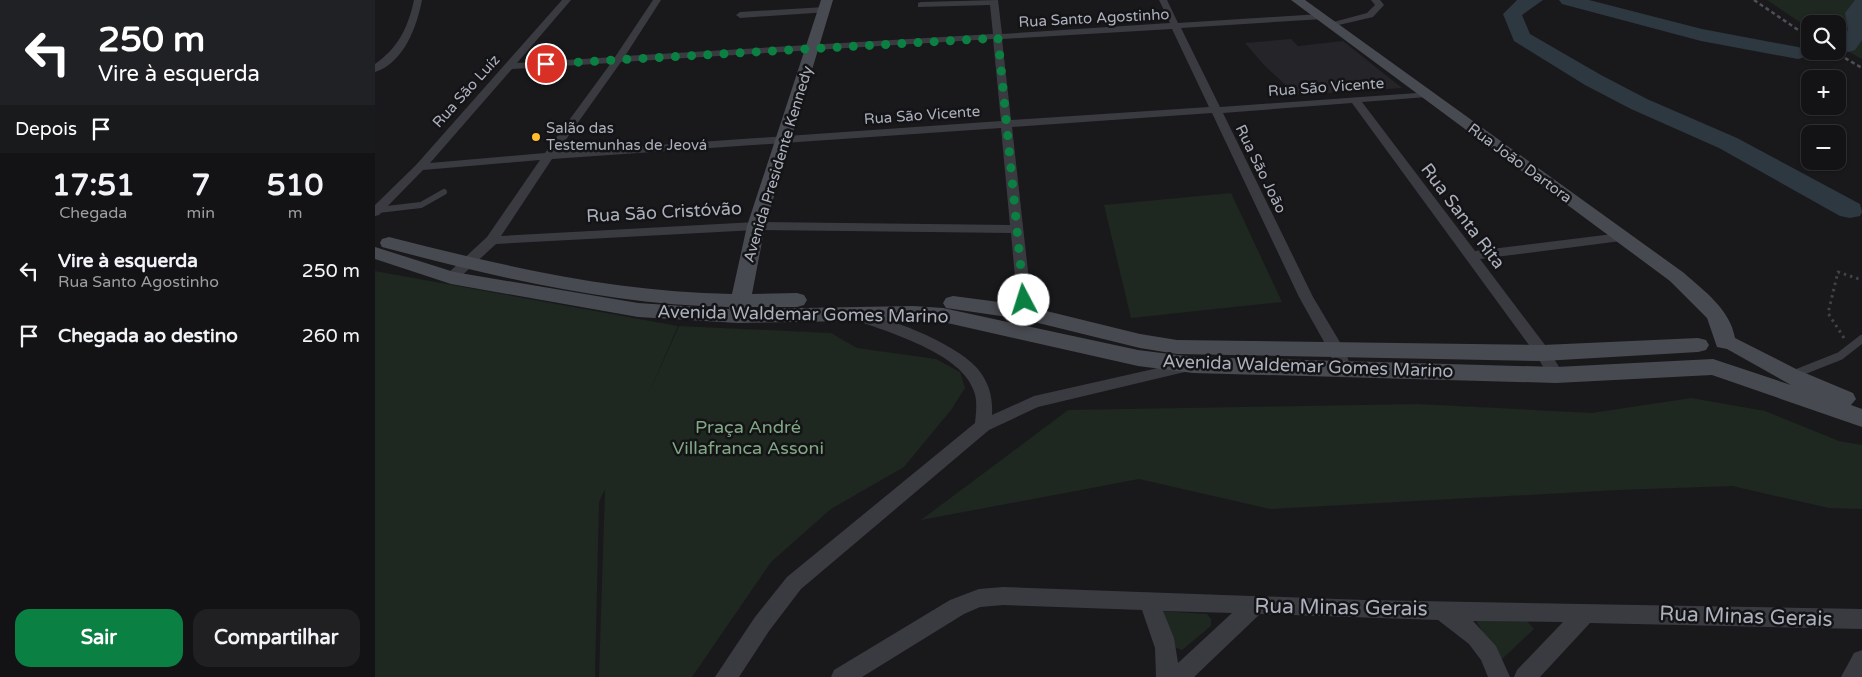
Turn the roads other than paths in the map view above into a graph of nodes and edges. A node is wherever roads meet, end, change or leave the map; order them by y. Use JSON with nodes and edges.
{"nodes":[{"id":1,"x":418,"y":0,"type":"edge"},
{"id":2,"x":567,"y":0,"type":"edge"},
{"id":3,"x":657,"y":0,"type":"edge"},
{"id":4,"x":1163,"y":0,"type":"edge"},
{"id":5,"x":1297,"y":0,"type":"edge"},
{"id":6,"x":994,"y":1,"type":"edge"},
{"id":7,"x":1377,"y":1,"type":"edge"},
{"id":8,"x":826,"y":5,"type":"edge"},
{"id":9,"x":921,"y":6,"type":"dead end"},
{"id":10,"x":740,"y":15,"type":"dead end"},
{"id":11,"x":1325,"y":21,"type":"junction"},
{"id":12,"x":1175,"y":27,"type":"junction"},
{"id":13,"x":998,"y":38,"type":"junction"},
{"id":14,"x":812,"y":49,"type":"junction"},
{"id":15,"x":618,"y":60,"type":"junction"},
{"id":16,"x":510,"y":66,"type":"junction"},
{"id":17,"x":376,"y":69,"type":"edge"},
{"id":18,"x":1427,"y":94,"type":"junction"},
{"id":19,"x":1355,"y":100,"type":"junction"},
{"id":20,"x":1215,"y":110,"type":"junction"},
{"id":21,"x":1008,"y":125,"type":"junction"},
{"id":22,"x":783,"y":139,"type":"junction"},
{"id":23,"x":549,"y":155,"type":"junction"},
{"id":24,"x":420,"y":167,"type":"junction"},
{"id":25,"x":444,"y":192,"type":"dead end"},
{"id":26,"x":378,"y":207,"type":"edge"},
{"id":27,"x":756,"y":226,"type":"junction"},
{"id":28,"x":1018,"y":230,"type":"junction"},
{"id":29,"x":1621,"y":237,"type":"junction"},
{"id":30,"x":375,"y":240,"type":"edge"},
{"id":31,"x":492,"y":240,"type":"junction"},
{"id":32,"x":375,"y":253,"type":"edge"},
{"id":33,"x":1471,"y":256,"type":"junction"},
{"id":34,"x":466,"y":263,"type":"junction"},
{"id":35,"x":451,"y":278,"type":"junction"},
{"id":36,"x":739,"y":308,"type":"junction"},
{"id":37,"x":852,"y":314,"type":"junction"},
{"id":38,"x":1020,"y":321,"type":"junction"},
{"id":39,"x":1862,"y":339,"type":"edge"},
{"id":40,"x":1730,"y":343,"type":"junction"},
{"id":41,"x":1698,"y":345,"type":"junction"},
{"id":42,"x":1336,"y":349,"type":"junction"},
{"id":43,"x":1543,"y":353,"type":"junction"},
{"id":44,"x":1193,"y":365,"type":"junction"},
{"id":45,"x":1716,"y":368,"type":"junction"},
{"id":46,"x":1344,"y":369,"type":"junction"},
{"id":47,"x":1557,"y":375,"type":"junction"},
{"id":48,"x":1790,"y":376,"type":"junction"},
{"id":49,"x":1862,"y":406,"type":"edge"},
{"id":50,"x":1862,"y":418,"type":"edge"},
{"id":51,"x":983,"y":426,"type":"junction"},
{"id":52,"x":1149,"y":602,"type":"junction"},
{"id":53,"x":1256,"y":605,"type":"junction"},
{"id":54,"x":1439,"y":608,"type":"junction"},
{"id":55,"x":1587,"y":612,"type":"junction"},
{"id":56,"x":1862,"y":619,"type":"edge"},
{"id":57,"x":1862,"y":660,"type":"edge"},
{"id":58,"x":727,"y":677,"type":"edge"},
{"id":59,"x":842,"y":677,"type":"edge"},
{"id":60,"x":1167,"y":677,"type":"edge"},
{"id":61,"x":1178,"y":677,"type":"edge"},
{"id":62,"x":1499,"y":677,"type":"edge"},
{"id":63,"x":1525,"y":677,"type":"edge"},
{"id":64,"x":1852,"y":677,"type":"edge"}],
"edges":[{"from":1,"to":17,"type":"street"},
{"from":2,"to":16,"type":"street","name":"Rua São Luíz"},
{"from":3,"to":15,"type":"street"},
{"from":4,"to":12,"type":"street","name":"Rua São João"},
{"from":5,"to":11,"type":"main road","name":"Rua João Dartora"},
{"from":6,"to":9,"type":"street"},
{"from":6,"to":13,"type":"street"},
{"from":7,"to":11,"type":"street","name":"Rua Santo Agostinho"},
{"from":8,"to":10,"type":"street"},
{"from":8,"to":14,"type":"main road","name":"Avenida Presidente Kennedy"},
{"from":11,"to":12,"type":"street","name":"Rua Santo Agostinho"},
{"from":11,"to":18,"type":"main road","name":"Rua João Dartora"},
{"from":12,"to":13,"type":"street","name":"Rua Santo Agostinho"},
{"from":12,"to":20,"type":"street","name":"Rua São João"},
{"from":13,"to":14,"type":"street","name":"Rua Santo Agostinho"},
{"from":13,"to":21,"type":"street"},
{"from":14,"to":15,"type":"street","name":"Rua Santo Agostinho"},
{"from":14,"to":22,"type":"main road","name":"Avenida Presidente Kennedy"},
{"from":15,"to":16,"type":"street","name":"Rua Santo Agostinho"},
{"from":15,"to":23,"type":"street"},
{"from":16,"to":24,"type":"street","name":"Rua São Luíz"},
{"from":18,"to":19,"type":"street","name":"Rua São Vicente"},
{"from":18,"to":29,"type":"main road","name":"Rua João Dartora"},
{"from":19,"to":20,"type":"street","name":"Rua São Vicente"},
{"from":19,"to":33,"type":"street","name":"Rua Santa Rita"},
{"from":20,"to":21,"type":"street","name":"Rua São Vicente"},
{"from":20,"to":42,"type":"street","name":"Rua São João"},
{"from":21,"to":22,"type":"street","name":"Rua São Vicente"},
{"from":21,"to":28,"type":"street"},
{"from":22,"to":23,"type":"street","name":"Rua São Vicente"},
{"from":22,"to":27,"type":"main road","name":"Avenida Presidente Kennedy"},
{"from":23,"to":24,"type":"street","name":"Rua São Vicente"},
{"from":23,"to":31,"type":"street"},
{"from":24,"to":26,"type":"street","name":"Rua São Luíz"},
{"from":25,"to":26,"type":"lane"},
{"from":27,"to":28,"type":"street","name":"Rua São Cristóvão"},
{"from":27,"to":31,"type":"street","name":"Rua São Cristóvão"},
{"from":27,"to":36,"type":"main road","name":"Avenida Presidente Kennedy"},
{"from":28,"to":38,"type":"street"},
{"from":29,"to":33,"type":"street"},
{"from":29,"to":40,"type":"main road","name":"Rua João Dartora"},
{"from":30,"to":34,"type":"main road","name":"Avenida Waldemar Gomes Marino"},
{"from":31,"to":34,"type":"street"},
{"from":32,"to":35,"type":"main road","name":"Avenida Waldemar Gomes Marino"},
{"from":33,"to":43,"type":"street","name":"Rua Santa Rita"},
{"from":34,"to":35,"type":"street"},
{"from":34,"to":36,"type":"main road","name":"Avenida Waldemar Gomes Marino"},
{"from":35,"to":36,"type":"main road","name":"Avenida Waldemar Gomes Marino"},
{"from":36,"to":37,"type":"main road","name":"Avenida Waldemar Gomes Marino"},
{"from":36,"to":38,"type":"main road","name":"Avenida Waldemar Gomes Marino"},
{"from":37,"to":38,"type":"main road","name":"Avenida Waldemar Gomes Marino"},
{"from":37,"to":51,"type":"street"},
{"from":38,"to":42,"type":"main road","name":"Avenida Waldemar Gomes Marino"},
{"from":38,"to":44,"type":"main road","name":"Avenida Waldemar Gomes Marino"},
{"from":39,"to":48,"type":"lane"},
{"from":40,"to":41,"type":"main road","name":"Avenida Waldemar Gomes Marino"},
{"from":40,"to":45,"type":"main road"},
{"from":40,"to":48,"type":"main road"},
{"from":41,"to":43,"type":"main road","name":"Avenida Waldemar Gomes Marino"},
{"from":41,"to":45,"type":"main road"},
{"from":42,"to":43,"type":"main road","name":"Avenida Waldemar Gomes Marino"},
{"from":42,"to":46,"type":"street","name":"Rua São João"},
{"from":43,"to":47,"type":"street","name":"Rua Santa Rita"},
{"from":44,"to":46,"type":"main road","name":"Avenida Waldemar Gomes Marino"},
{"from":44,"to":51,"type":"street"},
{"from":45,"to":47,"type":"main road","name":"Avenida Waldemar Gomes Marino"},
{"from":45,"to":50,"type":"main road"},
{"from":46,"to":47,"type":"main road","name":"Avenida Waldemar Gomes Marino"},
{"from":48,"to":49,"type":"main road"},
{"from":51,"to":58,"type":"street"},
{"from":52,"to":53,"type":"street","name":"Rua Minas Gerais"},
{"from":52,"to":59,"type":"street","name":"Rua Minas Gerais"},
{"from":52,"to":60,"type":"street"},
{"from":53,"to":54,"type":"street","name":"Rua Minas Gerais"},
{"from":53,"to":61,"type":"street"},
{"from":54,"to":55,"type":"street","name":"Rua Minas Gerais"},
{"from":54,"to":62,"type":"street"},
{"from":55,"to":56,"type":"street","name":"Rua Minas Gerais"},
{"from":55,"to":63,"type":"street"},
{"from":57,"to":64,"type":"street"}]}
